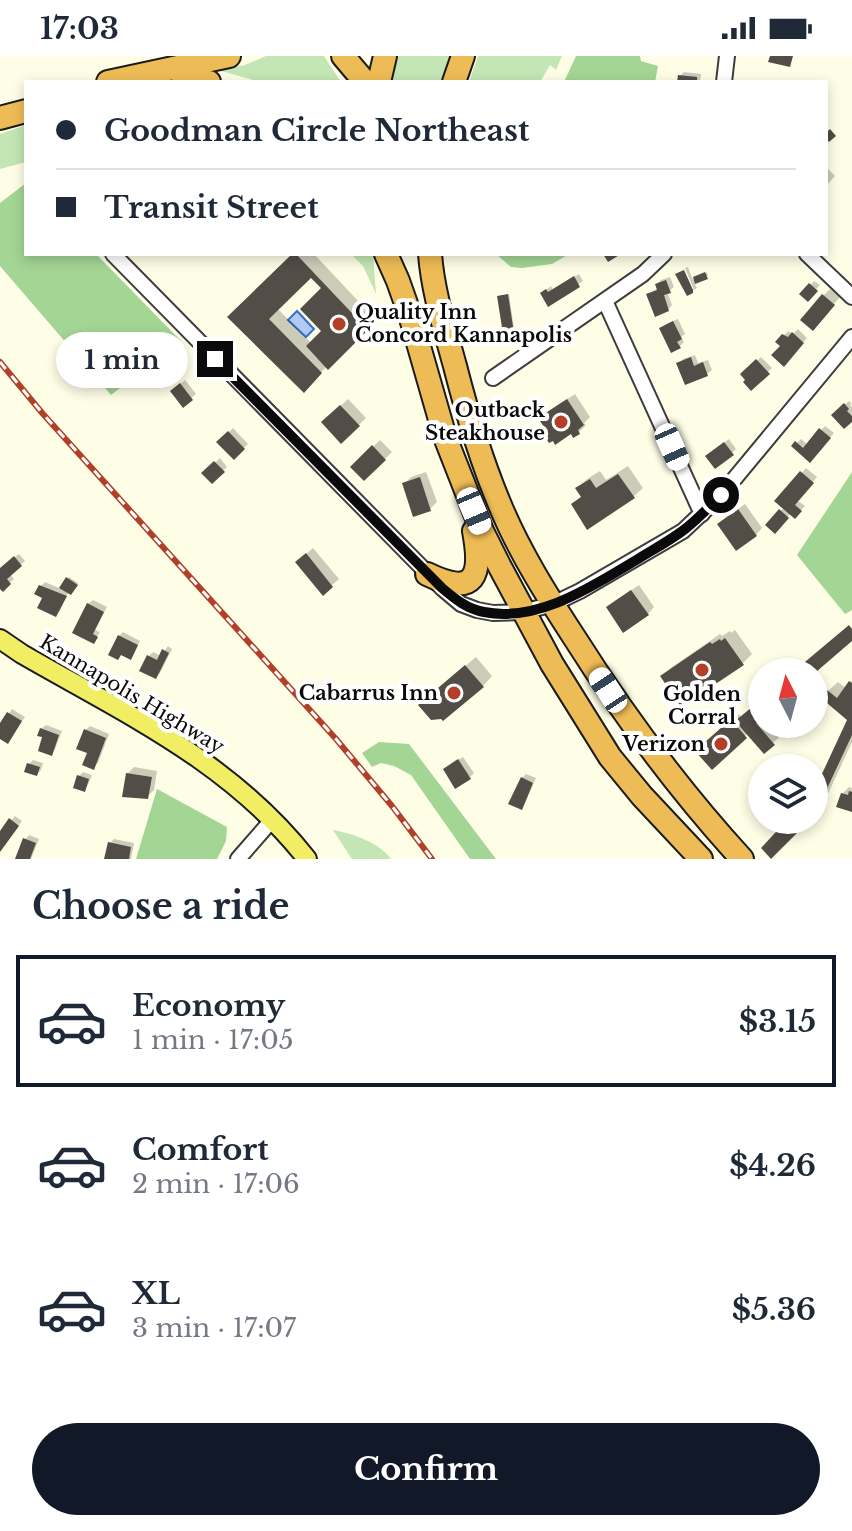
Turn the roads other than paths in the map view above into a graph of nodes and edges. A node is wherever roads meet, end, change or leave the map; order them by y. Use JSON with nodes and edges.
{"nodes":[{"id":1,"x":229,"y":56,"type":"edge"},
{"id":2,"x":343,"y":56,"type":"edge"},
{"id":3,"x":385,"y":56,"type":"edge"},
{"id":4,"x":463,"y":56,"type":"edge"},
{"id":5,"x":727,"y":56,"type":"edge"},
{"id":6,"x":117,"y":80,"type":"edge"},
{"id":7,"x":363,"y":80,"type":"edge"},
{"id":8,"x":379,"y":80,"type":"edge"},
{"id":9,"x":455,"y":80,"type":"edge"},
{"id":10,"x":724,"y":80,"type":"edge"},
{"id":11,"x":24,"y":112,"type":"edge"},
{"id":12,"x":0,"y":118,"type":"edge"},
{"id":13,"x":115,"y":256,"type":"edge"},
{"id":14,"x":387,"y":256,"type":"edge"},
{"id":15,"x":430,"y":256,"type":"edge"},
{"id":16,"x":441,"y":256,"type":"edge"},
{"id":17,"x":662,"y":256,"type":"edge"},
{"id":18,"x":809,"y":256,"type":"edge"},
{"id":19,"x":852,"y":297,"type":"edge"},
{"id":20,"x":605,"y":301,"type":"junction"},
{"id":21,"x":852,"y":337,"type":"edge"},
{"id":22,"x":455,"y":367,"type":"junction"},
{"id":23,"x":493,"y":378,"type":"dead end"},
{"id":24,"x":466,"y":491,"type":"junction"},
{"id":25,"x":702,"y":514,"type":"junction"},
{"id":26,"x":427,"y":574,"type":"junction"},
{"id":27,"x":553,"y":604,"type":"junction"},
{"id":28,"x":523,"y":612,"type":"junction"},
{"id":29,"x":0,"y":639,"type":"edge"},
{"id":30,"x":272,"y":820,"type":"junction"},
{"id":31,"x":238,"y":859,"type":"edge"},
{"id":32,"x":307,"y":859,"type":"edge"},
{"id":33,"x":701,"y":859,"type":"edge"},
{"id":34,"x":742,"y":859,"type":"edge"}],
"edges":[{"from":1,"to":6,"type":"highway"},
{"from":2,"to":7,"type":"highway"},
{"from":3,"to":8,"type":"highway"},
{"from":4,"to":9,"type":"highway"},
{"from":5,"to":10,"type":"street"},
{"from":11,"to":12,"type":"highway"},
{"from":13,"to":26,"type":"street"},
{"from":14,"to":24,"type":"highway"},
{"from":15,"to":22,"type":"highway"},
{"from":16,"to":22,"type":"highway"},
{"from":17,"to":20,"type":"street"},
{"from":18,"to":19,"type":"street"},
{"from":20,"to":23,"type":"street"},
{"from":20,"to":25,"type":"street"},
{"from":21,"to":25,"type":"street"},
{"from":22,"to":27,"type":"highway"},
{"from":24,"to":26,"type":"highway"},
{"from":24,"to":28,"type":"highway"},
{"from":25,"to":27,"type":"street"},
{"from":26,"to":28,"type":"street"},
{"from":27,"to":28,"type":"street"},
{"from":27,"to":34,"type":"highway"},
{"from":28,"to":33,"type":"highway"},
{"from":29,"to":30,"type":"main road","name":"Kannapolis Highway"},
{"from":30,"to":31,"type":"street"},
{"from":30,"to":32,"type":"main road","name":"Kannapolis Highway"}]}
